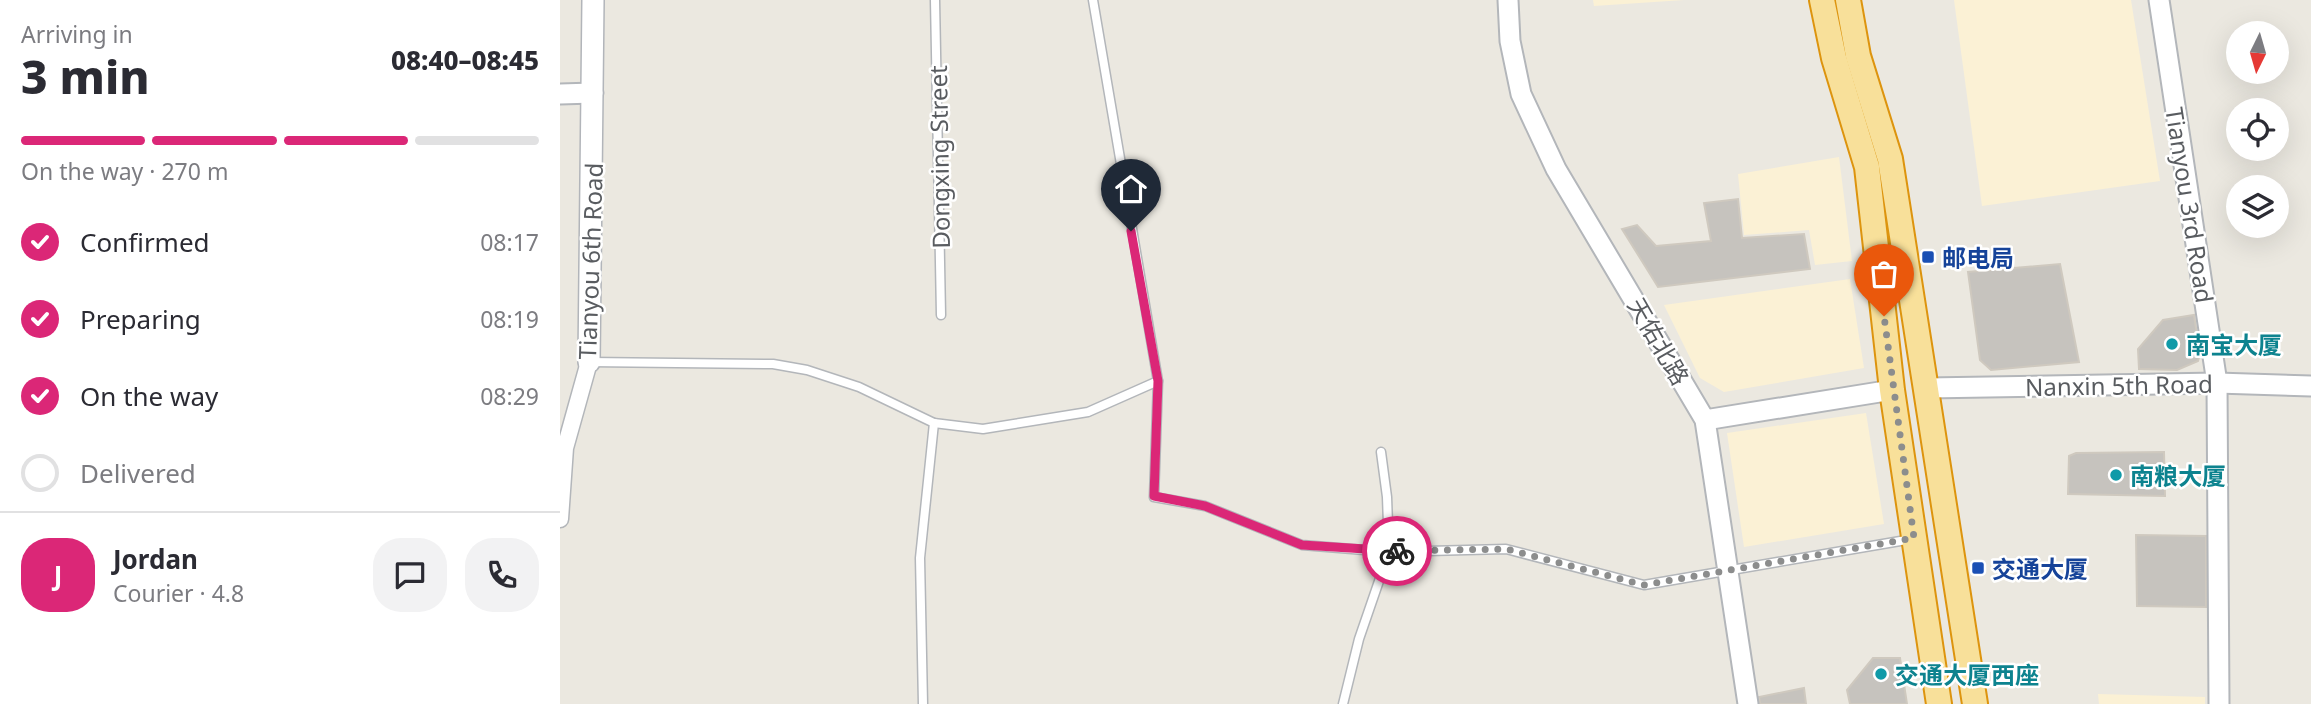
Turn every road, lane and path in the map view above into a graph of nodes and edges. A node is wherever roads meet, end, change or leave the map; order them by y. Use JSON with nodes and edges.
{"nodes":[{"id":1,"x":593,"y":0,"type":"edge"},
{"id":2,"x":935,"y":0,"type":"edge"},
{"id":3,"x":1093,"y":0,"type":"edge"},
{"id":4,"x":1508,"y":0,"type":"edge"},
{"id":5,"x":1822,"y":0,"type":"edge"},
{"id":6,"x":1848,"y":0,"type":"edge"},
{"id":7,"x":2159,"y":0,"type":"edge"},
{"id":8,"x":560,"y":93,"type":"edge"},
{"id":9,"x":593,"y":93,"type":"junction"},
{"id":10,"x":941,"y":315,"type":"dead end"},
{"id":11,"x":589,"y":362,"type":"junction"},
{"id":12,"x":1158,"y":381,"type":"junction"},
{"id":13,"x":2217,"y":383,"type":"junction"},
{"id":14,"x":2311,"y":386,"type":"edge"},
{"id":15,"x":1927,"y":388,"type":"junction"},
{"id":16,"x":1892,"y":390,"type":"junction"},
{"id":17,"x":1705,"y":420,"type":"junction"},
{"id":18,"x":934,"y":423,"type":"junction"},
{"id":19,"x":1381,"y":452,"type":"dead end"},
{"id":20,"x":560,"y":519,"type":"edge"},
{"id":21,"x":1914,"y":538,"type":"junction"},
{"id":22,"x":1389,"y":552,"type":"junction"},
{"id":23,"x":1727,"y":569,"type":"junction"},
{"id":24,"x":923,"y":704,"type":"edge"},
{"id":25,"x":1343,"y":704,"type":"edge"},
{"id":26,"x":1748,"y":704,"type":"edge"},
{"id":27,"x":1940,"y":704,"type":"edge"},
{"id":28,"x":1975,"y":704,"type":"edge"},
{"id":29,"x":2219,"y":704,"type":"edge"}],
"edges":[{"from":1,"to":9,"type":"main road","name":"Tianyou 6th Road"},
{"from":2,"to":10,"type":"lane","name":"Dongxing Street"},
{"from":3,"to":12,"type":"lane"},
{"from":4,"to":17,"type":"street","name":"天佑北路"},
{"from":5,"to":16,"type":"highway"},
{"from":6,"to":15,"type":"highway"},
{"from":7,"to":13,"type":"street","name":"Tianyou 3rd Road"},
{"from":8,"to":9,"type":"street"},
{"from":9,"to":11,"type":"main road","name":"Tianyou 6th Road"},
{"from":11,"to":18,"type":"lane"},
{"from":11,"to":20,"type":"street","name":"Tianyou 6th Road"},
{"from":12,"to":18,"type":"lane"},
{"from":12,"to":22,"type":"lane"},
{"from":13,"to":14,"type":"street","name":"Nanxin 5th Road"},
{"from":13,"to":15,"type":"street","name":"Nanxin 5th Road"},
{"from":13,"to":29,"type":"street","name":"Tianyou 3rd Road"},
{"from":15,"to":28,"type":"highway"},
{"from":16,"to":17,"type":"street"},
{"from":16,"to":21,"type":"highway"},
{"from":17,"to":23,"type":"street","name":"天佑北路"},
{"from":18,"to":24,"type":"lane"},
{"from":19,"to":22,"type":"lane"},
{"from":21,"to":23,"type":"lane"},
{"from":21,"to":27,"type":"highway"},
{"from":22,"to":23,"type":"lane"},
{"from":22,"to":25,"type":"lane"},
{"from":23,"to":26,"type":"street","name":"天佑北路"}]}
